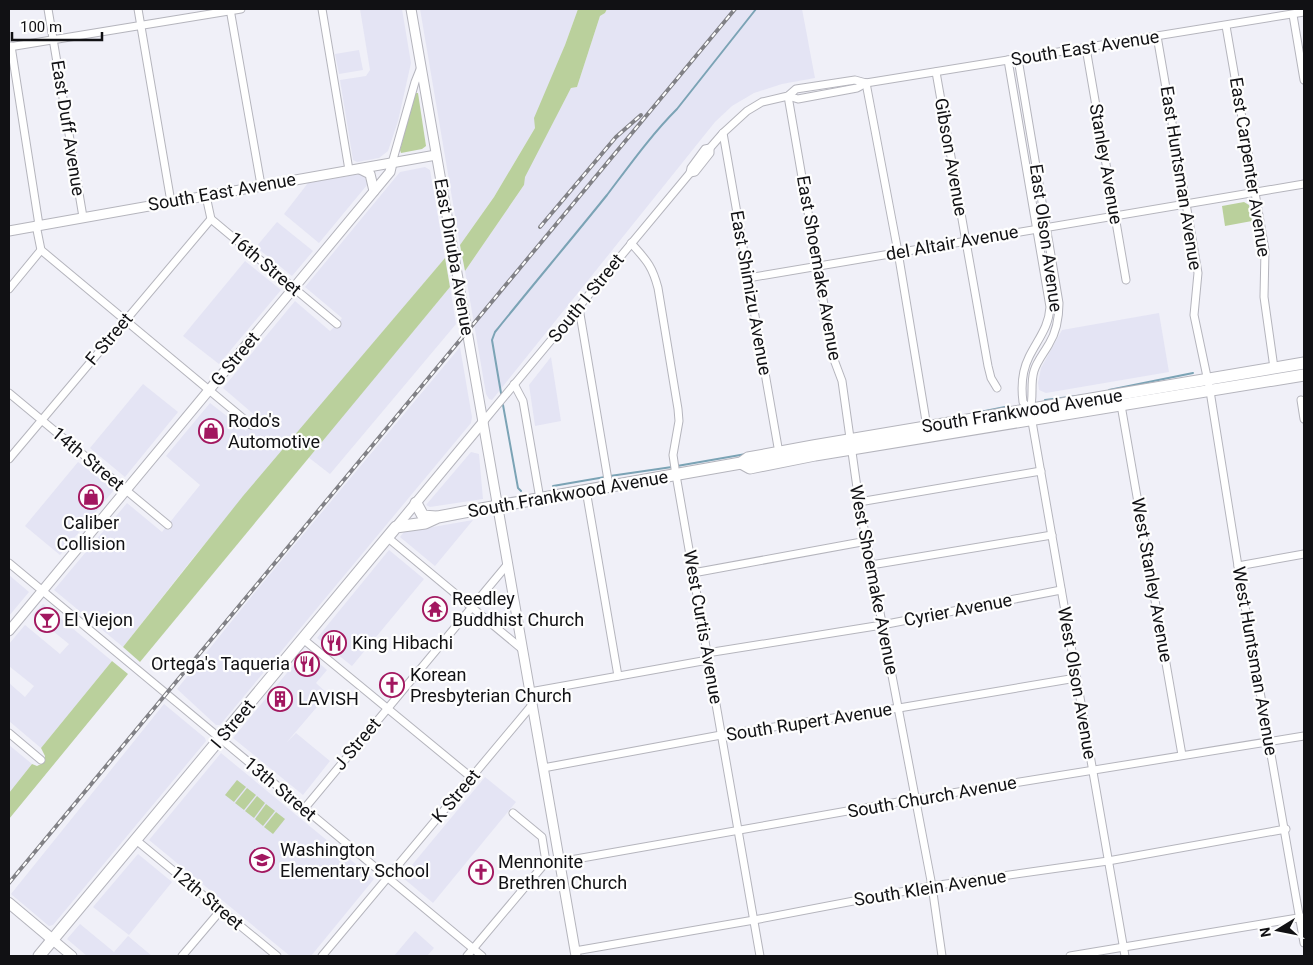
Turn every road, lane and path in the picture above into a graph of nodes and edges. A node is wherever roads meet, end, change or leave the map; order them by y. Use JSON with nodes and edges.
{"nodes":[{"id":1,"x":48,"y":9,"type":"edge"},
{"id":2,"x":138,"y":9,"type":"edge"},
{"id":3,"x":241,"y":9,"type":"edge"},
{"id":4,"x":322,"y":9,"type":"edge"},
{"id":5,"x":411,"y":9,"type":"edge"},
{"id":6,"x":231,"y":10,"type":"edge"},
{"id":7,"x":1304,"y":12,"type":"edge"},
{"id":8,"x":1293,"y":15,"type":"junction"},
{"id":9,"x":141,"y":26,"type":"junction"},
{"id":10,"x":1226,"y":26,"type":"junction"},
{"id":11,"x":1157,"y":36,"type":"junction"},
{"id":12,"x":53,"y":40,"type":"junction"},
{"id":13,"x":10,"y":47,"type":"edge"},
{"id":14,"x":1086,"y":48,"type":"junction"},
{"id":15,"x":1018,"y":58,"type":"junction"},
{"id":16,"x":1008,"y":60,"type":"junction"},
{"id":17,"x":421,"y":66,"type":"junction"},
{"id":18,"x":936,"y":72,"type":"junction"},
{"id":19,"x":1304,"y":80,"type":"edge"},
{"id":20,"x":866,"y":83,"type":"junction"},
{"id":21,"x":788,"y":96,"type":"junction"},
{"id":22,"x":722,"y":133,"type":"junction"},
{"id":23,"x":436,"y":155,"type":"junction"},
{"id":24,"x":392,"y":163,"type":"junction"},
{"id":25,"x":359,"y":168,"type":"junction"},
{"id":26,"x":349,"y":170,"type":"junction"},
{"id":27,"x":1304,"y":184,"type":"edge"},
{"id":28,"x":261,"y":185,"type":"junction"},
{"id":29,"x":374,"y":191,"type":"junction"},
{"id":30,"x":1255,"y":193,"type":"junction"},
{"id":31,"x":206,"y":196,"type":"junction"},
{"id":32,"x":171,"y":202,"type":"junction"},
{"id":33,"x":1186,"y":204,"type":"junction"},
{"id":34,"x":1115,"y":216,"type":"junction"},
{"id":35,"x":83,"y":217,"type":"junction"},
{"id":36,"x":211,"y":219,"type":"junction"},
{"id":37,"x":38,"y":225,"type":"junction"},
{"id":38,"x":1047,"y":227,"type":"junction"},
{"id":39,"x":1037,"y":229,"type":"junction"},
{"id":40,"x":9,"y":230,"type":"edge"},
{"id":41,"x":966,"y":241,"type":"junction"},
{"id":42,"x":631,"y":243,"type":"junction"},
{"id":43,"x":41,"y":250,"type":"junction"},
{"id":44,"x":898,"y":252,"type":"junction"},
{"id":45,"x":817,"y":266,"type":"junction"},
{"id":46,"x":748,"y":278,"type":"junction"},
{"id":47,"x":1126,"y":280,"type":"dead end"},
{"id":48,"x":294,"y":288,"type":"junction"},
{"id":49,"x":9,"y":289,"type":"edge"},
{"id":50,"x":579,"y":308,"type":"junction"},
{"id":51,"x":125,"y":320,"type":"junction"},
{"id":52,"x":337,"y":324,"type":"dead end"},
{"id":53,"x":1304,"y":363,"type":"edge"},
{"id":54,"x":1274,"y":368,"type":"junction"},
{"id":55,"x":1304,"y":375,"type":"edge"},
{"id":56,"x":514,"y":384,"type":"junction"},
{"id":57,"x":1208,"y":385,"type":"junction"},
{"id":58,"x":997,"y":388,"type":"dead end"},
{"id":59,"x":209,"y":389,"type":"junction"},
{"id":60,"x":9,"y":393,"type":"edge"},
{"id":61,"x":1301,"y":400,"type":"dead end"},
{"id":62,"x":1121,"y":405,"type":"junction"},
{"id":63,"x":1031,"y":415,"type":"junction"},
{"id":64,"x":1304,"y":419,"type":"edge"},
{"id":65,"x":41,"y":420,"type":"junction"},
{"id":66,"x":483,"y":422,"type":"junction"},
{"id":67,"x":251,"y":425,"type":"dead end"},
{"id":68,"x":927,"y":427,"type":"junction"},
{"id":69,"x":852,"y":444,"type":"junction"},
{"id":70,"x":779,"y":452,"type":"junction"},
{"id":71,"x":9,"y":460,"type":"edge"},
{"id":72,"x":741,"y":463,"type":"junction"},
{"id":73,"x":1041,"y":471,"type":"junction"},
{"id":74,"x":676,"y":475,"type":"junction"},
{"id":75,"x":609,"y":486,"type":"junction"},
{"id":76,"x":125,"y":490,"type":"junction"},
{"id":77,"x":586,"y":490,"type":"junction"},
{"id":78,"x":540,"y":499,"type":"junction"},
{"id":79,"x":859,"y":502,"type":"junction"},
{"id":80,"x":416,"y":503,"type":"junction"},
{"id":81,"x":497,"y":506,"type":"junction"},
{"id":82,"x":438,"y":517,"type":"junction"},
{"id":83,"x":168,"y":525,"type":"dead end"},
{"id":84,"x":396,"y":527,"type":"junction"},
{"id":85,"x":1052,"y":535,"type":"junction"},
{"id":86,"x":387,"y":537,"type":"junction"},
{"id":87,"x":866,"y":541,"type":"junction"},
{"id":88,"x":1304,"y":554,"type":"edge"},
{"id":89,"x":9,"y":563,"type":"edge"},
{"id":90,"x":507,"y":565,"type":"junction"},
{"id":91,"x":871,"y":565,"type":"junction"},
{"id":92,"x":1238,"y":566,"type":"junction"},
{"id":93,"x":693,"y":573,"type":"junction"},
{"id":94,"x":1062,"y":590,"type":"junction"},
{"id":95,"x":42,"y":591,"type":"junction"},
{"id":96,"x":472,"y":607,"type":"junction"},
{"id":97,"x":882,"y":625,"type":"junction"},
{"id":98,"x":9,"y":631,"type":"edge"},
{"id":99,"x":304,"y":639,"type":"junction"},
{"id":100,"x":522,"y":649,"type":"junction"},
{"id":101,"x":708,"y":657,"type":"junction"},
{"id":102,"x":618,"y":676,"type":"junction"},
{"id":103,"x":1076,"y":678,"type":"junction"},
{"id":104,"x":530,"y":692,"type":"junction"},
{"id":105,"x":532,"y":705,"type":"junction"},
{"id":106,"x":388,"y":708,"type":"junction"},
{"id":107,"x":899,"y":708,"type":"junction"},
{"id":108,"x":9,"y":733,"type":"edge"},
{"id":109,"x":722,"y":735,"type":"junction"},
{"id":110,"x":1304,"y":736,"type":"edge"},
{"id":111,"x":220,"y":740,"type":"junction"},
{"id":112,"x":1269,"y":741,"type":"junction"},
{"id":113,"x":1182,"y":755,"type":"junction"},
{"id":114,"x":42,"y":760,"type":"dead end"},
{"id":115,"x":543,"y":768,"type":"junction"},
{"id":116,"x":1092,"y":770,"type":"junction"},
{"id":117,"x":472,"y":778,"type":"junction"},
{"id":118,"x":915,"y":799,"type":"junction"},
{"id":119,"x":304,"y":809,"type":"junction"},
{"id":120,"x":513,"y":814,"type":"dead end"},
{"id":121,"x":1286,"y":829,"type":"junction"},
{"id":122,"x":738,"y":830,"type":"junction"},
{"id":123,"x":136,"y":840,"type":"junction"},
{"id":124,"x":1108,"y":861,"type":"junction"},
{"id":125,"x":560,"y":862,"type":"junction"},
{"id":126,"x":388,"y":878,"type":"junction"},
{"id":127,"x":932,"y":886,"type":"junction"},
{"id":128,"x":9,"y":903,"type":"edge"},
{"id":129,"x":221,"y":910,"type":"junction"},
{"id":130,"x":1302,"y":918,"type":"edge"},
{"id":131,"x":754,"y":920,"type":"junction"},
{"id":132,"x":52,"y":940,"type":"junction"},
{"id":133,"x":1304,"y":943,"type":"edge"},
{"id":134,"x":1124,"y":948,"type":"junction"},
{"id":135,"x":473,"y":949,"type":"junction"},
{"id":136,"x":575,"y":954,"type":"edge"},
{"id":137,"x":39,"y":956,"type":"edge"},
{"id":138,"x":72,"y":956,"type":"edge"},
{"id":139,"x":182,"y":956,"type":"edge"},
{"id":140,"x":277,"y":956,"type":"edge"},
{"id":141,"x":322,"y":956,"type":"edge"},
{"id":142,"x":467,"y":956,"type":"edge"},
{"id":143,"x":482,"y":956,"type":"edge"},
{"id":144,"x":760,"y":956,"type":"edge"},
{"id":145,"x":942,"y":956,"type":"edge"},
{"id":146,"x":1070,"y":956,"type":"edge"},
{"id":147,"x":1125,"y":956,"type":"edge"}],
"edges":[{"from":1,"to":12,"type":"street","name":"East Duff Avenue"},
{"from":2,"to":9,"type":"street"},
{"from":3,"to":6,"type":"street"},
{"from":4,"to":26,"type":"street"},
{"from":5,"to":17,"type":"street","name":"East Dinuba Avenue"},
{"from":6,"to":9,"type":"street"},
{"from":6,"to":28,"type":"street"},
{"from":7,"to":8,"type":"street","name":"South East Avenue"},
{"from":8,"to":10,"type":"street","name":"South East Avenue"},
{"from":8,"to":19,"type":"street"},
{"from":9,"to":12,"type":"street"},
{"from":9,"to":32,"type":"street"},
{"from":10,"to":11,"type":"street","name":"South East Avenue"},
{"from":10,"to":30,"type":"street","name":"East Carpenter Avenue"},
{"from":11,"to":14,"type":"street","name":"South East Avenue"},
{"from":11,"to":33,"type":"street","name":"East Huntsman Avenue"},
{"from":12,"to":13,"type":"street"},
{"from":12,"to":35,"type":"street","name":"East Duff Avenue"},
{"from":13,"to":37,"type":"street"},
{"from":14,"to":15,"type":"street","name":"South East Avenue"},
{"from":14,"to":34,"type":"street","name":"Stanley Avenue"},
{"from":15,"to":16,"type":"street","name":"South East Avenue"},
{"from":15,"to":38,"type":"street","name":"East Olson Avenue"},
{"from":16,"to":18,"type":"street","name":"South East Avenue"},
{"from":16,"to":39,"type":"street","name":"East Olson Avenue"},
{"from":17,"to":23,"type":"street","name":"East Dinuba Avenue"},
{"from":17,"to":24,"type":"street","name":"G Street"},
{"from":18,"to":20,"type":"street","name":"South East Avenue"},
{"from":18,"to":41,"type":"street","name":"Gibson Avenue"},
{"from":20,"to":21,"type":"street","name":"South East Avenue"},
{"from":20,"to":44,"type":"street"},
{"from":21,"to":22,"type":"street","name":"South I Street"},
{"from":21,"to":45,"type":"street","name":"East Shoemake Avenue"},
{"from":22,"to":42,"type":"street","name":"South I Street"},
{"from":22,"to":46,"type":"street","name":"East Shimizu Avenue"},
{"from":23,"to":24,"type":"street","name":"South East Avenue"},
{"from":23,"to":66,"type":"street","name":"East Dinuba Avenue"},
{"from":24,"to":25,"type":"street","name":"South East Avenue"},
{"from":24,"to":29,"type":"street","name":"G Street"},
{"from":25,"to":26,"type":"street","name":"South East Avenue"},
{"from":25,"to":29,"type":"street"},
{"from":26,"to":28,"type":"street","name":"South East Avenue"},
{"from":27,"to":30,"type":"street","name":"del Altair Avenue"},
{"from":28,"to":31,"type":"street","name":"South East Avenue"},
{"from":29,"to":48,"type":"street","name":"G Street"},
{"from":30,"to":33,"type":"street","name":"del Altair Avenue"},
{"from":30,"to":54,"type":"street","name":"East Carpenter Avenue"},
{"from":31,"to":32,"type":"street","name":"South East Avenue"},
{"from":31,"to":36,"type":"street"},
{"from":32,"to":35,"type":"street","name":"South East Avenue"},
{"from":33,"to":34,"type":"street","name":"del Altair Avenue"},
{"from":33,"to":57,"type":"street","name":"East Huntsman Avenue"},
{"from":34,"to":38,"type":"street","name":"del Altair Avenue"},
{"from":34,"to":47,"type":"street","name":"Stanley Avenue"},
{"from":35,"to":37,"type":"street","name":"South East Avenue"},
{"from":36,"to":48,"type":"street","name":"16th Street"},
{"from":36,"to":51,"type":"street","name":"F Street"},
{"from":37,"to":40,"type":"street","name":"South East Avenue"},
{"from":37,"to":43,"type":"street"},
{"from":38,"to":39,"type":"street","name":"del Altair Avenue"},
{"from":38,"to":63,"type":"street","name":"East Olson Avenue"},
{"from":39,"to":41,"type":"street","name":"del Altair Avenue"},
{"from":39,"to":63,"type":"street","name":"East Olson Avenue"},
{"from":41,"to":44,"type":"street","name":"del Altair Avenue"},
{"from":41,"to":58,"type":"street","name":"Gibson Avenue"},
{"from":42,"to":50,"type":"street","name":"South I Street"},
{"from":42,"to":74,"type":"street","name":"West Curtis Avenue"},
{"from":43,"to":49,"type":"street"},
{"from":43,"to":51,"type":"street"},
{"from":44,"to":45,"type":"street","name":"del Altair Avenue"},
{"from":44,"to":68,"type":"street"},
{"from":45,"to":46,"type":"street","name":"del Altair Avenue"},
{"from":45,"to":69,"type":"street","name":"East Shoemake Avenue"},
{"from":46,"to":70,"type":"street","name":"East Shimizu Avenue"},
{"from":48,"to":52,"type":"street","name":"16th Street"},
{"from":48,"to":59,"type":"street","name":"G Street"},
{"from":50,"to":56,"type":"street","name":"South I Street"},
{"from":50,"to":75,"type":"street"},
{"from":51,"to":59,"type":"street"},
{"from":51,"to":65,"type":"street","name":"F Street"},
{"from":53,"to":54,"type":"main road","name":"South Frankwood Avenue"},
{"from":54,"to":57,"type":"main road","name":"South Frankwood Avenue"},
{"from":55,"to":57,"type":"main road","name":"South Frankwood Avenue"},
{"from":56,"to":66,"type":"street","name":"South I Street"},
{"from":56,"to":78,"type":"street"},
{"from":57,"to":62,"type":"main road","name":"South Frankwood Avenue"},
{"from":57,"to":63,"type":"main road","name":"South Frankwood Avenue"},
{"from":57,"to":92,"type":"street","name":"West Huntsman Avenue"},
{"from":59,"to":67,"type":"street"},
{"from":59,"to":76,"type":"street","name":"G Street"},
{"from":60,"to":65,"type":"street","name":"14th Street"},
{"from":61,"to":64,"type":"street"},
{"from":62,"to":63,"type":"main road","name":"South Frankwood Avenue"},
{"from":62,"to":113,"type":"street","name":"West Stanley Avenue"},
{"from":63,"to":68,"type":"main road","name":"South Frankwood Avenue"},
{"from":63,"to":69,"type":"main road","name":"South Frankwood Avenue"},
{"from":63,"to":73,"type":"street","name":"West Olson Avenue"},
{"from":65,"to":71,"type":"street","name":"F Street"},
{"from":65,"to":76,"type":"street","name":"14th Street"},
{"from":66,"to":80,"type":"street","name":"I Street"},
{"from":66,"to":81,"type":"street","name":"East Dinuba Avenue"},
{"from":68,"to":69,"type":"main road","name":"South Frankwood Avenue"},
{"from":69,"to":70,"type":"main road","name":"South Frankwood Avenue"},
{"from":69,"to":72,"type":"main road","name":"South Frankwood Avenue"},
{"from":69,"to":79,"type":"street","name":"West Shoemake Avenue"},
{"from":70,"to":72,"type":"main road","name":"South Frankwood Avenue"},
{"from":72,"to":74,"type":"main road","name":"South Frankwood Avenue"},
{"from":73,"to":79,"type":"street"},
{"from":73,"to":85,"type":"street","name":"West Olson Avenue"},
{"from":74,"to":75,"type":"main road","name":"South Frankwood Avenue"},
{"from":74,"to":93,"type":"street","name":"West Curtis Avenue"},
{"from":75,"to":77,"type":"main road","name":"South Frankwood Avenue"},
{"from":76,"to":83,"type":"street","name":"14th Street"},
{"from":76,"to":95,"type":"street","name":"G Street"},
{"from":77,"to":78,"type":"main road","name":"South Frankwood Avenue"},
{"from":77,"to":102,"type":"street"},
{"from":78,"to":81,"type":"main road","name":"South Frankwood Avenue"},
{"from":79,"to":87,"type":"street","name":"West Shoemake Avenue"},
{"from":80,"to":82,"type":"main road"},
{"from":80,"to":84,"type":"street","name":"I Street"},
{"from":81,"to":82,"type":"main road","name":"South Frankwood Avenue"},
{"from":81,"to":90,"type":"street","name":"East Dinuba Avenue"},
{"from":82,"to":84,"type":"main road","name":"South Frankwood Avenue"},
{"from":84,"to":86,"type":"main road","name":"I Street"},
{"from":85,"to":91,"type":"street"},
{"from":85,"to":94,"type":"street","name":"West Olson Avenue"},
{"from":86,"to":96,"type":"street"},
{"from":86,"to":99,"type":"main road","name":"I Street"},
{"from":87,"to":91,"type":"street","name":"West Shoemake Avenue"},
{"from":87,"to":93,"type":"street"},
{"from":88,"to":92,"type":"street"},
{"from":89,"to":95,"type":"street","name":"13th Street"},
{"from":90,"to":96,"type":"street","name":"J Street"},
{"from":90,"to":100,"type":"street","name":"East Dinuba Avenue"},
{"from":91,"to":97,"type":"street","name":"West Shoemake Avenue"},
{"from":92,"to":112,"type":"street","name":"West Huntsman Avenue"},
{"from":93,"to":101,"type":"street","name":"West Curtis Avenue"},
{"from":94,"to":97,"type":"street","name":"Cyrier Avenue"},
{"from":94,"to":103,"type":"street","name":"West Olson Avenue"},
{"from":95,"to":98,"type":"street","name":"G Street"},
{"from":95,"to":111,"type":"street","name":"13th Street"},
{"from":96,"to":100,"type":"street"},
{"from":96,"to":106,"type":"street","name":"J Street"},
{"from":97,"to":101,"type":"street","name":"Cyrier Avenue"},
{"from":97,"to":107,"type":"street","name":"West Shoemake Avenue"},
{"from":99,"to":106,"type":"street"},
{"from":99,"to":111,"type":"main road","name":"I Street"},
{"from":100,"to":104,"type":"street","name":"East Dinuba Avenue"},
{"from":101,"to":102,"type":"street","name":"Cyrier Avenue"},
{"from":101,"to":109,"type":"street","name":"West Curtis Avenue"},
{"from":102,"to":104,"type":"street","name":"Cyrier Avenue"},
{"from":103,"to":107,"type":"street","name":"South Rupert Avenue"},
{"from":103,"to":116,"type":"street","name":"West Olson Avenue"},
{"from":104,"to":105,"type":"street","name":"East Dinuba Avenue"},
{"from":105,"to":115,"type":"street","name":"East Dinuba Avenue"},
{"from":105,"to":117,"type":"street","name":"K Street"},
{"from":106,"to":117,"type":"street"},
{"from":106,"to":119,"type":"street","name":"J Street"},
{"from":107,"to":109,"type":"street","name":"South Rupert Avenue"},
{"from":107,"to":118,"type":"street","name":"West Shoemake Avenue"},
{"from":108,"to":114,"type":"street"},
{"from":109,"to":115,"type":"street","name":"South Rupert Avenue"},
{"from":109,"to":122,"type":"street","name":"West Curtis Avenue"},
{"from":110,"to":112,"type":"street","name":"South Church Avenue"},
{"from":111,"to":119,"type":"street","name":"13th Street"},
{"from":111,"to":123,"type":"main road","name":"I Street"},
{"from":112,"to":113,"type":"street","name":"South Church Avenue"},
{"from":112,"to":121,"type":"street","name":"West Huntsman Avenue"},
{"from":113,"to":116,"type":"street","name":"South Church Avenue"},
{"from":115,"to":125,"type":"street","name":"East Dinuba Avenue"},
{"from":116,"to":118,"type":"street","name":"South Church Avenue"},
{"from":116,"to":124,"type":"street","name":"West Olson Avenue"},
{"from":117,"to":126,"type":"street","name":"K Street"},
{"from":118,"to":122,"type":"street","name":"South Church Avenue"},
{"from":118,"to":127,"type":"street","name":"West Shoemake Avenue"},
{"from":119,"to":126,"type":"street","name":"13th Street"},
{"from":120,"to":135,"type":"street"},
{"from":121,"to":124,"type":"street","name":"South Klein Avenue"},
{"from":121,"to":130,"type":"street","name":"West Huntsman Avenue"},
{"from":122,"to":125,"type":"street","name":"South Church Avenue"},
{"from":122,"to":131,"type":"street","name":"West Curtis Avenue"},
{"from":123,"to":129,"type":"street","name":"12th Street"},
{"from":123,"to":132,"type":"main road","name":"I Street"},
{"from":124,"to":127,"type":"street","name":"South Klein Avenue"},
{"from":124,"to":134,"type":"street","name":"West Olson Avenue"},
{"from":125,"to":136,"type":"street","name":"East Dinuba Avenue"},
{"from":126,"to":135,"type":"street","name":"13th Street"},
{"from":126,"to":141,"type":"street","name":"K Street"},
{"from":127,"to":131,"type":"street","name":"South Klein Avenue"},
{"from":127,"to":145,"type":"street","name":"West Shoemake Avenue"},
{"from":128,"to":132,"type":"main road"},
{"from":129,"to":139,"type":"street"},
{"from":129,"to":140,"type":"street","name":"12th Street"},
{"from":130,"to":133,"type":"street","name":"West Huntsman Avenue"},
{"from":130,"to":134,"type":"street"},
{"from":131,"to":136,"type":"street","name":"South Klein Avenue"},
{"from":131,"to":144,"type":"street","name":"West Curtis Avenue"},
{"from":132,"to":137,"type":"main road","name":"I Street"},
{"from":132,"to":138,"type":"street"},
{"from":134,"to":146,"type":"street"},
{"from":134,"to":147,"type":"street","name":"West Olson Avenue"},
{"from":135,"to":142,"type":"street"},
{"from":135,"to":143,"type":"street","name":"13th Street"}]}
